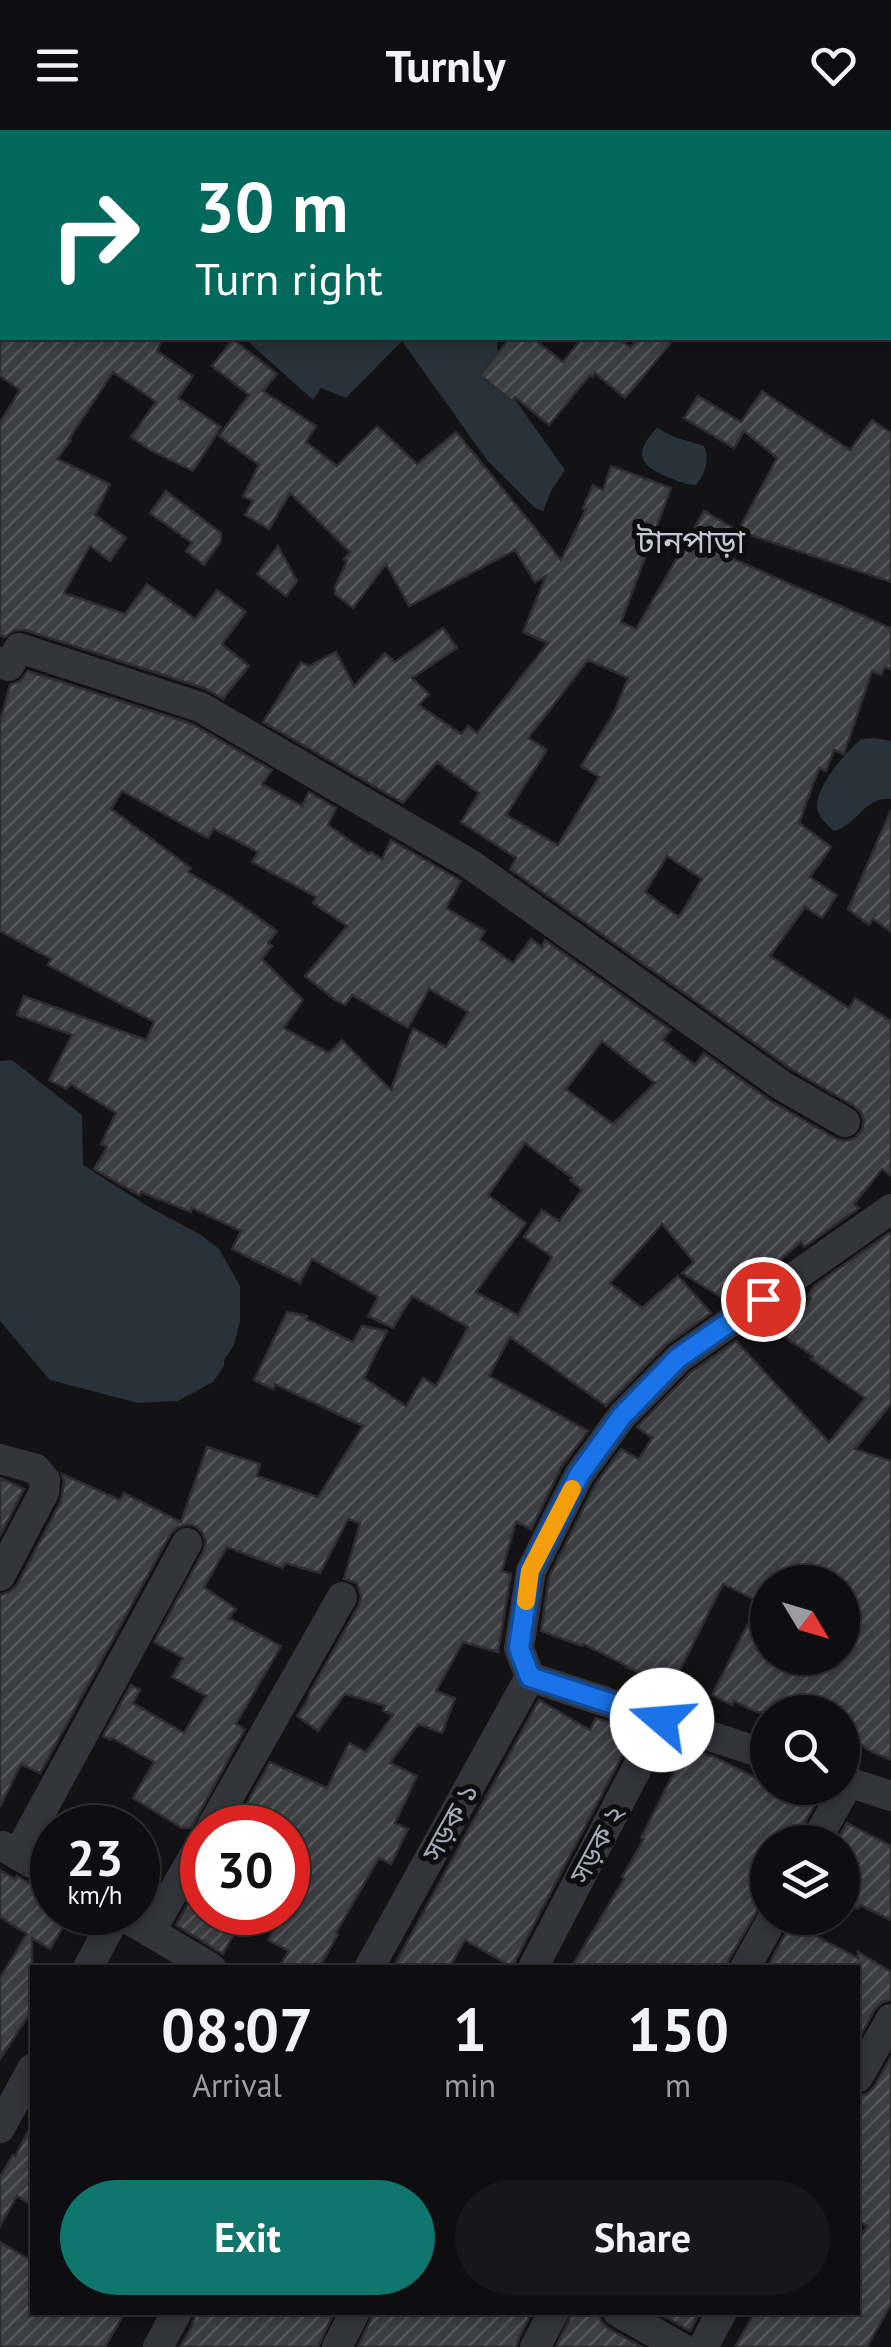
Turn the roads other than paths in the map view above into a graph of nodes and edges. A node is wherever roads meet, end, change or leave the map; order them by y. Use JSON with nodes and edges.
{"nodes":[{"id":1,"x":0,"y":662,"type":"edge"},
{"id":2,"x":844,"y":1122,"type":"dead end"},
{"id":3,"x":891,"y":1209,"type":"edge"},
{"id":4,"x":0,"y":1459,"type":"edge"},
{"id":5,"x":187,"y":1544,"type":"dead end"},
{"id":6,"x":0,"y":1576,"type":"edge"},
{"id":7,"x":342,"y":1597,"type":"dead end"},
{"id":8,"x":530,"y":1677,"type":"junction"},
{"id":9,"x":662,"y":1720,"type":"junction"},
{"id":10,"x":750,"y":1749,"type":"edge"},
{"id":11,"x":860,"y":1786,"type":"edge"},
{"id":12,"x":891,"y":1796,"type":"edge"},
{"id":13,"x":224,"y":1805,"type":"edge"},
{"id":14,"x":9,"y":1849,"type":"edge"},
{"id":15,"x":180,"y":1880,"type":"edge"},
{"id":16,"x":160,"y":1915,"type":"edge"},
{"id":17,"x":105,"y":1935,"type":"edge"},
{"id":18,"x":155,"y":1935,"type":"edge"},
{"id":19,"x":763,"y":1935,"type":"edge"},
{"id":20,"x":90,"y":1965,"type":"edge"},
{"id":21,"x":205,"y":1965,"type":"edge"},
{"id":22,"x":371,"y":1965,"type":"edge"},
{"id":23,"x":535,"y":1965,"type":"edge"},
{"id":24,"x":747,"y":1965,"type":"edge"},
{"id":25,"x":891,"y":2019,"type":"edge"},
{"id":26,"x":30,"y":2073,"type":"edge"},
{"id":27,"x":860,"y":2073,"type":"edge"},
{"id":28,"x":0,"y":2128,"type":"edge"},
{"id":29,"x":176,"y":2315,"type":"edge"},
{"id":30,"x":353,"y":2315,"type":"edge"},
{"id":31,"x":552,"y":2315,"type":"edge"},
{"id":32,"x":623,"y":2315,"type":"edge"},
{"id":33,"x":720,"y":2315,"type":"edge"},
{"id":34,"x":158,"y":2347,"type":"edge"},
{"id":35,"x":337,"y":2347,"type":"edge"},
{"id":36,"x":535,"y":2347,"type":"edge"},
{"id":37,"x":680,"y":2347,"type":"edge"},
{"id":38,"x":703,"y":2347,"type":"edge"}],
"edges":[{"from":1,"to":2,"type":"street"},
{"from":3,"to":8,"type":"street"},
{"from":4,"to":6,"type":"street"},
{"from":5,"to":14,"type":"street"},
{"from":7,"to":13,"type":"street"},
{"from":8,"to":9,"type":"street"},
{"from":8,"to":22,"type":"street","name":"সড়ক ১"},
{"from":9,"to":10,"type":"street"},
{"from":9,"to":23,"type":"street","name":"সড়ক ২"},
{"from":11,"to":12,"type":"street"},
{"from":15,"to":16,"type":"street"},
{"from":17,"to":20,"type":"street"},
{"from":18,"to":21,"type":"street"},
{"from":19,"to":24,"type":"street"},
{"from":25,"to":27,"type":"street"},
{"from":26,"to":28,"type":"street"},
{"from":29,"to":34,"type":"street"},
{"from":30,"to":35,"type":"street"},
{"from":31,"to":36,"type":"street"},
{"from":32,"to":37,"type":"street"},
{"from":33,"to":38,"type":"street"}]}
